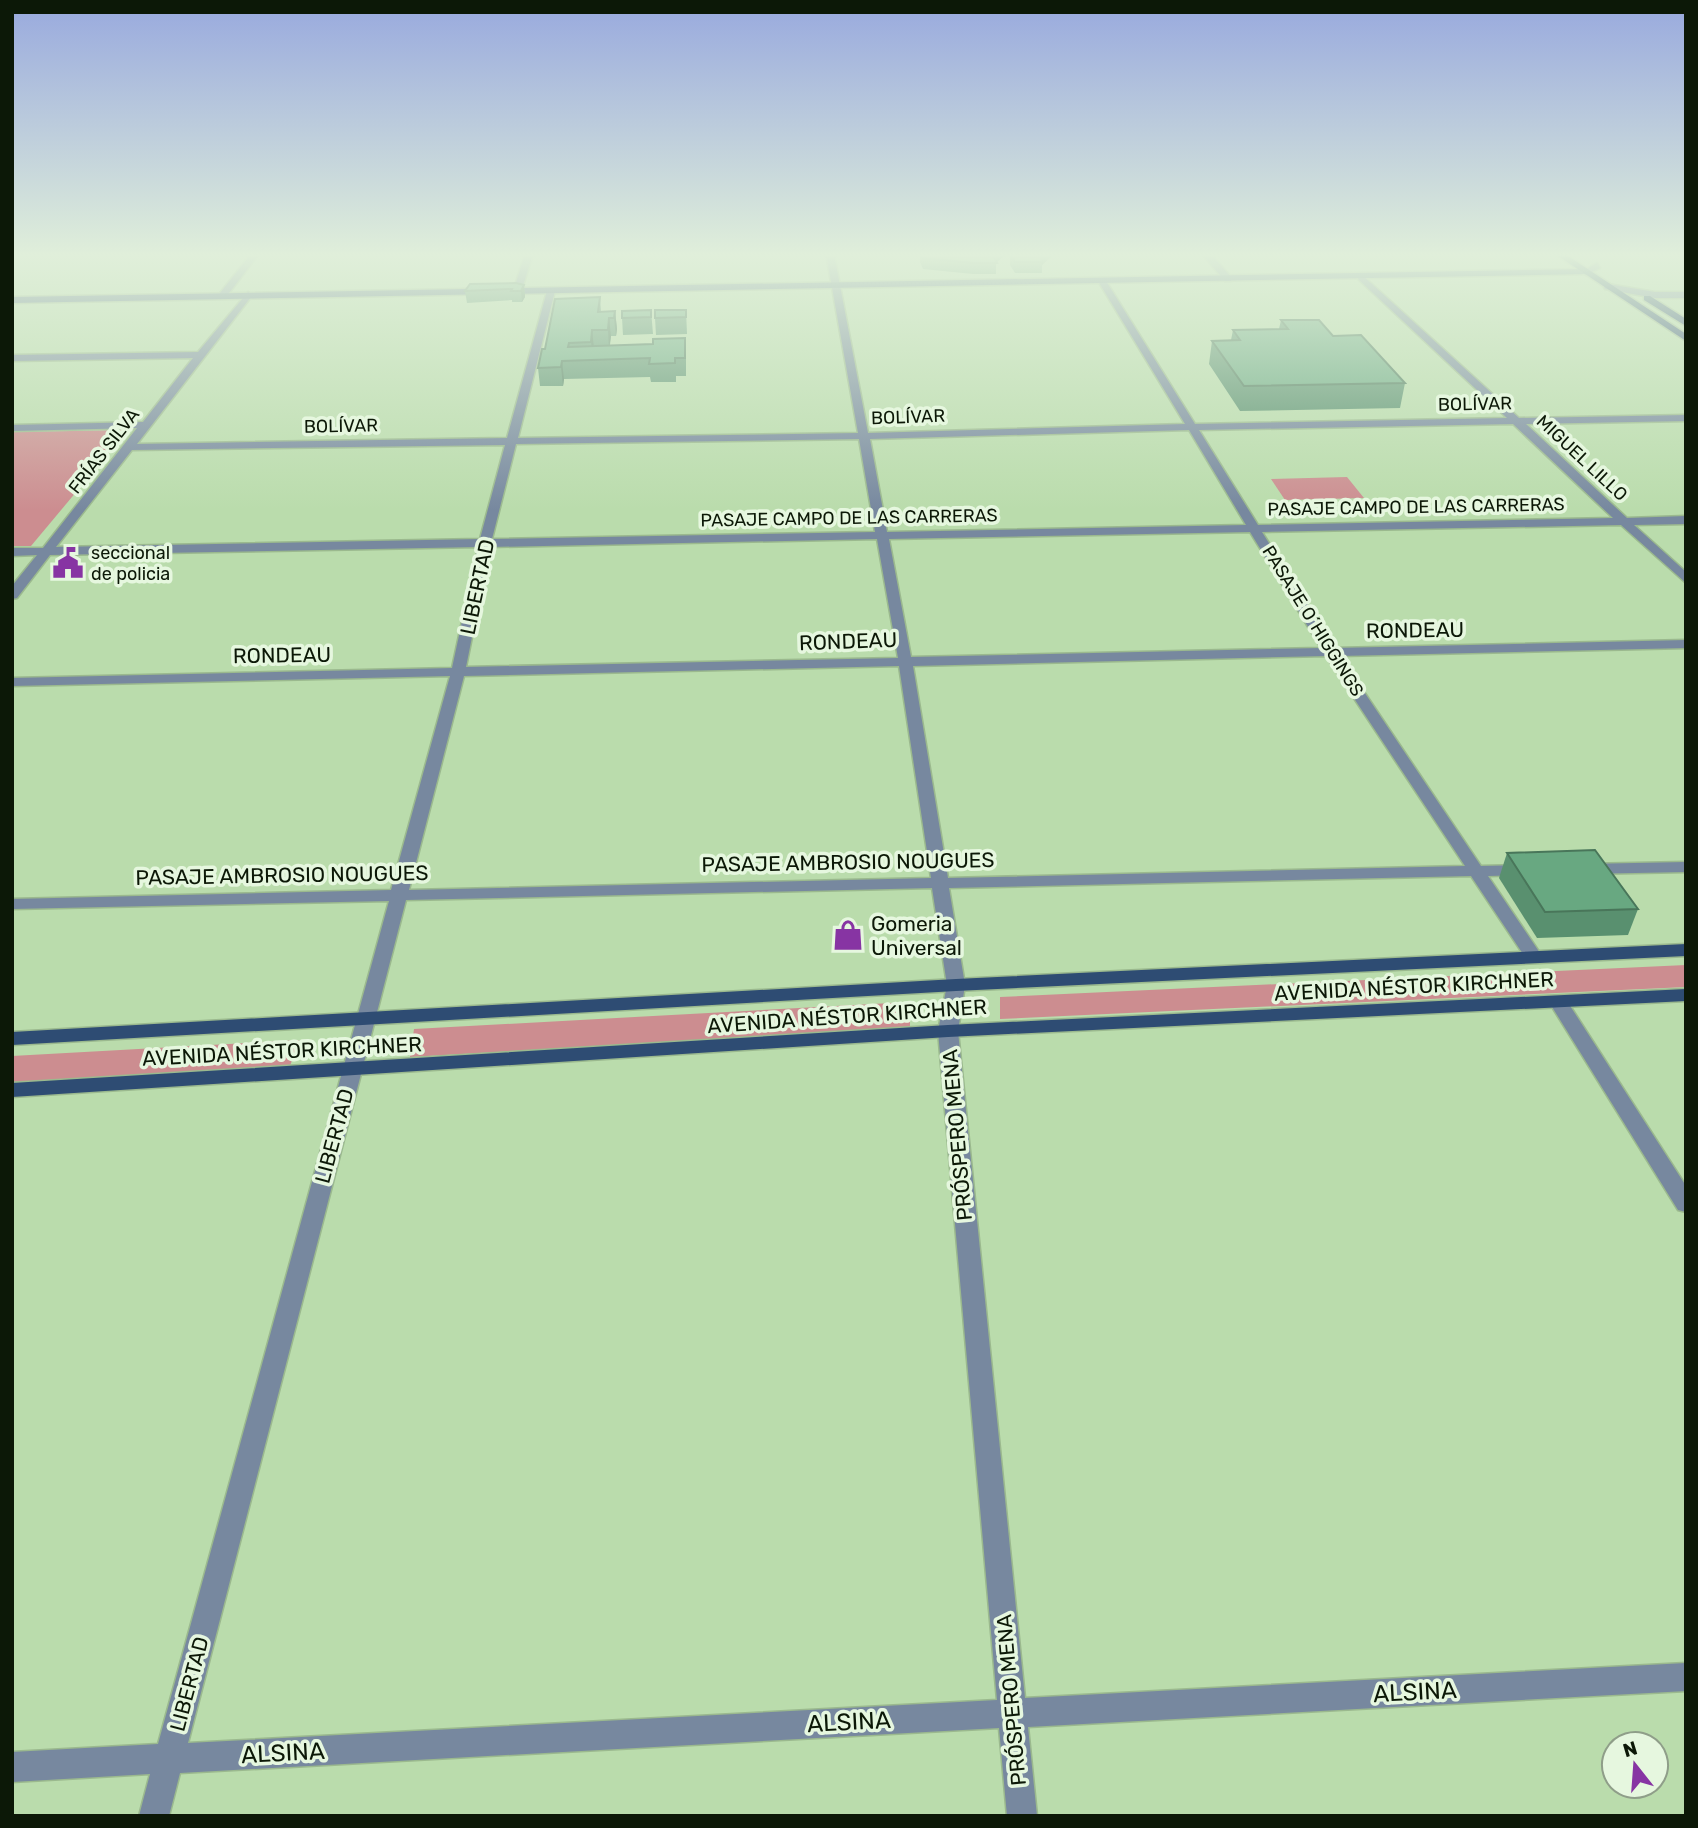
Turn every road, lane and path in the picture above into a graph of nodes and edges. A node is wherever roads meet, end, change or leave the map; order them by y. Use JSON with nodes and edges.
{"nodes":[{"id":1,"x":214,"y":339,"type":"edge"},
{"id":2,"x":538,"y":339,"type":"edge"},
{"id":3,"x":845,"y":339,"type":"edge"},
{"id":4,"x":1138,"y":339,"type":"edge"},
{"id":5,"x":1428,"y":339,"type":"edge"},
{"id":6,"x":202,"y":355,"type":"junction"},
{"id":7,"x":12,"y":358,"type":"edge"},
{"id":8,"x":1686,"y":418,"type":"edge"},
{"id":9,"x":1517,"y":421,"type":"junction"},
{"id":10,"x":147,"y":425,"type":"junction"},
{"id":11,"x":1191,"y":427,"type":"junction"},
{"id":12,"x":12,"y":428,"type":"edge"},
{"id":13,"x":864,"y":436,"type":"junction"},
{"id":14,"x":511,"y":441,"type":"junction"},
{"id":15,"x":131,"y":447,"type":"junction"},
{"id":16,"x":1686,"y":520,"type":"edge"},
{"id":17,"x":1624,"y":521,"type":"junction"},
{"id":18,"x":1253,"y":528,"type":"junction"},
{"id":19,"x":883,"y":535,"type":"junction"},
{"id":20,"x":485,"y":543,"type":"junction"},
{"id":21,"x":46,"y":551,"type":"junction"},
{"id":22,"x":12,"y":552,"type":"edge"},
{"id":23,"x":1686,"y":579,"type":"edge"},
{"id":24,"x":12,"y":595,"type":"edge"},
{"id":25,"x":1686,"y":644,"type":"edge"},
{"id":26,"x":1331,"y":653,"type":"junction"},
{"id":27,"x":905,"y":660,"type":"junction"},
{"id":28,"x":458,"y":672,"type":"junction"},
{"id":29,"x":12,"y":682,"type":"edge"},
{"id":30,"x":1686,"y":867,"type":"edge"},
{"id":31,"x":1541,"y":869,"type":"edge"},
{"id":32,"x":1567,"y":869,"type":"edge"},
{"id":33,"x":1475,"y":870,"type":"junction"},
{"id":34,"x":939,"y":882,"type":"junction"},
{"id":35,"x":400,"y":896,"type":"junction"},
{"id":36,"x":12,"y":904,"type":"edge"},
{"id":37,"x":1686,"y":950,"type":"edge"},
{"id":38,"x":1533,"y":956,"type":"junction"},
{"id":39,"x":956,"y":985,"type":"junction"},
{"id":40,"x":1686,"y":995,"type":"edge"},
{"id":41,"x":1558,"y":1002,"type":"junction"},
{"id":42,"x":364,"y":1021,"type":"junction"},
{"id":43,"x":948,"y":1031,"type":"junction"},
{"id":44,"x":12,"y":1040,"type":"edge"},
{"id":45,"x":352,"y":1070,"type":"junction"},
{"id":46,"x":12,"y":1090,"type":"edge"},
{"id":47,"x":1686,"y":1203,"type":"edge"},
{"id":48,"x":1686,"y":1677,"type":"edge"},
{"id":49,"x":1012,"y":1713,"type":"junction"},
{"id":50,"x":169,"y":1759,"type":"junction"},
{"id":51,"x":12,"y":1767,"type":"edge"},
{"id":52,"x":154,"y":1816,"type":"edge"},
{"id":53,"x":1022,"y":1816,"type":"edge"}],
"edges":[{"from":1,"to":6,"type":"street","name":"FRÍAS SILVA"},
{"from":2,"to":14,"type":"street","name":"LIBERTAD"},
{"from":3,"to":13,"type":"street","name":"PRÓSPERO MENA"},
{"from":4,"to":11,"type":"street","name":"PASAJE O´HIGGINGS"},
{"from":5,"to":9,"type":"street","name":"MIGUEL LILLO"},
{"from":6,"to":7,"type":"street"},
{"from":6,"to":10,"type":"street","name":"FRÍAS SILVA"},
{"from":8,"to":9,"type":"street","name":"BOLÍVAR"},
{"from":9,"to":11,"type":"street","name":"BOLÍVAR"},
{"from":9,"to":17,"type":"street","name":"MIGUEL LILLO"},
{"from":10,"to":12,"type":"street"},
{"from":10,"to":15,"type":"street","name":"FRÍAS SILVA"},
{"from":11,"to":13,"type":"street","name":"BOLÍVAR"},
{"from":11,"to":18,"type":"street","name":"PASAJE O´HIGGINGS"},
{"from":13,"to":14,"type":"street","name":"BOLÍVAR"},
{"from":13,"to":19,"type":"street","name":"PRÓSPERO MENA"},
{"from":14,"to":15,"type":"street","name":"BOLÍVAR"},
{"from":14,"to":20,"type":"street","name":"LIBERTAD"},
{"from":15,"to":21,"type":"street","name":"FRÍAS SILVA"},
{"from":16,"to":17,"type":"street","name":"PASAJE CAMPO DE LAS CARRERAS"},
{"from":17,"to":18,"type":"street","name":"PASAJE CAMPO DE LAS CARRERAS"},
{"from":17,"to":23,"type":"street","name":"MIGUEL LILLO"},
{"from":18,"to":19,"type":"street","name":"PASAJE CAMPO DE LAS CARRERAS"},
{"from":18,"to":26,"type":"street","name":"PASAJE O´HIGGINGS"},
{"from":19,"to":20,"type":"street","name":"PASAJE CAMPO DE LAS CARRERAS"},
{"from":19,"to":27,"type":"street","name":"PRÓSPERO MENA"},
{"from":20,"to":21,"type":"street","name":"PASAJE CAMPO DE LAS CARRERAS"},
{"from":20,"to":28,"type":"street","name":"LIBERTAD"},
{"from":21,"to":22,"type":"street","name":"PASAJE CAMPO DE LAS CARRERAS"},
{"from":21,"to":24,"type":"street","name":"FRÍAS SILVA"},
{"from":25,"to":26,"type":"street","name":"RONDEAU"},
{"from":26,"to":27,"type":"street","name":"RONDEAU"},
{"from":26,"to":33,"type":"street","name":"PASAJE O´HIGGINGS"},
{"from":27,"to":28,"type":"street","name":"RONDEAU"},
{"from":27,"to":34,"type":"street","name":"PRÓSPERO MENA"},
{"from":28,"to":29,"type":"street","name":"RONDEAU"},
{"from":28,"to":35,"type":"street","name":"LIBERTAD"},
{"from":30,"to":32,"type":"street"},
{"from":31,"to":33,"type":"street","name":"PASAJE AMBROSIO NOUGUES"},
{"from":33,"to":34,"type":"street","name":"PASAJE AMBROSIO NOUGUES"},
{"from":33,"to":38,"type":"street","name":"PASAJE O´HIGGINGS"},
{"from":34,"to":35,"type":"street","name":"PASAJE AMBROSIO NOUGUES"},
{"from":34,"to":39,"type":"street","name":"PRÓSPERO MENA"},
{"from":35,"to":36,"type":"street","name":"PASAJE AMBROSIO NOUGUES"},
{"from":35,"to":42,"type":"street","name":"LIBERTAD"},
{"from":37,"to":38,"type":"main road","name":"AVENIDA NÉSTOR KIRCHNER"},
{"from":38,"to":39,"type":"main road","name":"AVENIDA NÉSTOR KIRCHNER"},
{"from":39,"to":42,"type":"main road","name":"AVENIDA NÉSTOR KIRCHNER"},
{"from":39,"to":43,"type":"street","name":"PRÓSPERO MENA"},
{"from":40,"to":41,"type":"main road","name":"AVENIDA NÉSTOR KIRCHNER"},
{"from":41,"to":43,"type":"main road","name":"AVENIDA NÉSTOR KIRCHNER"},
{"from":41,"to":47,"type":"street"},
{"from":42,"to":44,"type":"main road","name":"AVENIDA NÉSTOR KIRCHNER"},
{"from":42,"to":45,"type":"street","name":"LIBERTAD"},
{"from":43,"to":45,"type":"main road","name":"AVENIDA NÉSTOR KIRCHNER"},
{"from":43,"to":49,"type":"street","name":"PRÓSPERO MENA"},
{"from":45,"to":46,"type":"main road","name":"AVENIDA NÉSTOR KIRCHNER"},
{"from":45,"to":50,"type":"street","name":"LIBERTAD"},
{"from":48,"to":49,"type":"street","name":"ALSINA"},
{"from":49,"to":50,"type":"street","name":"ALSINA"},
{"from":49,"to":53,"type":"street","name":"PRÓSPERO MENA"},
{"from":50,"to":51,"type":"street","name":"ALSINA"},
{"from":50,"to":52,"type":"street","name":"LIBERTAD"}]}
